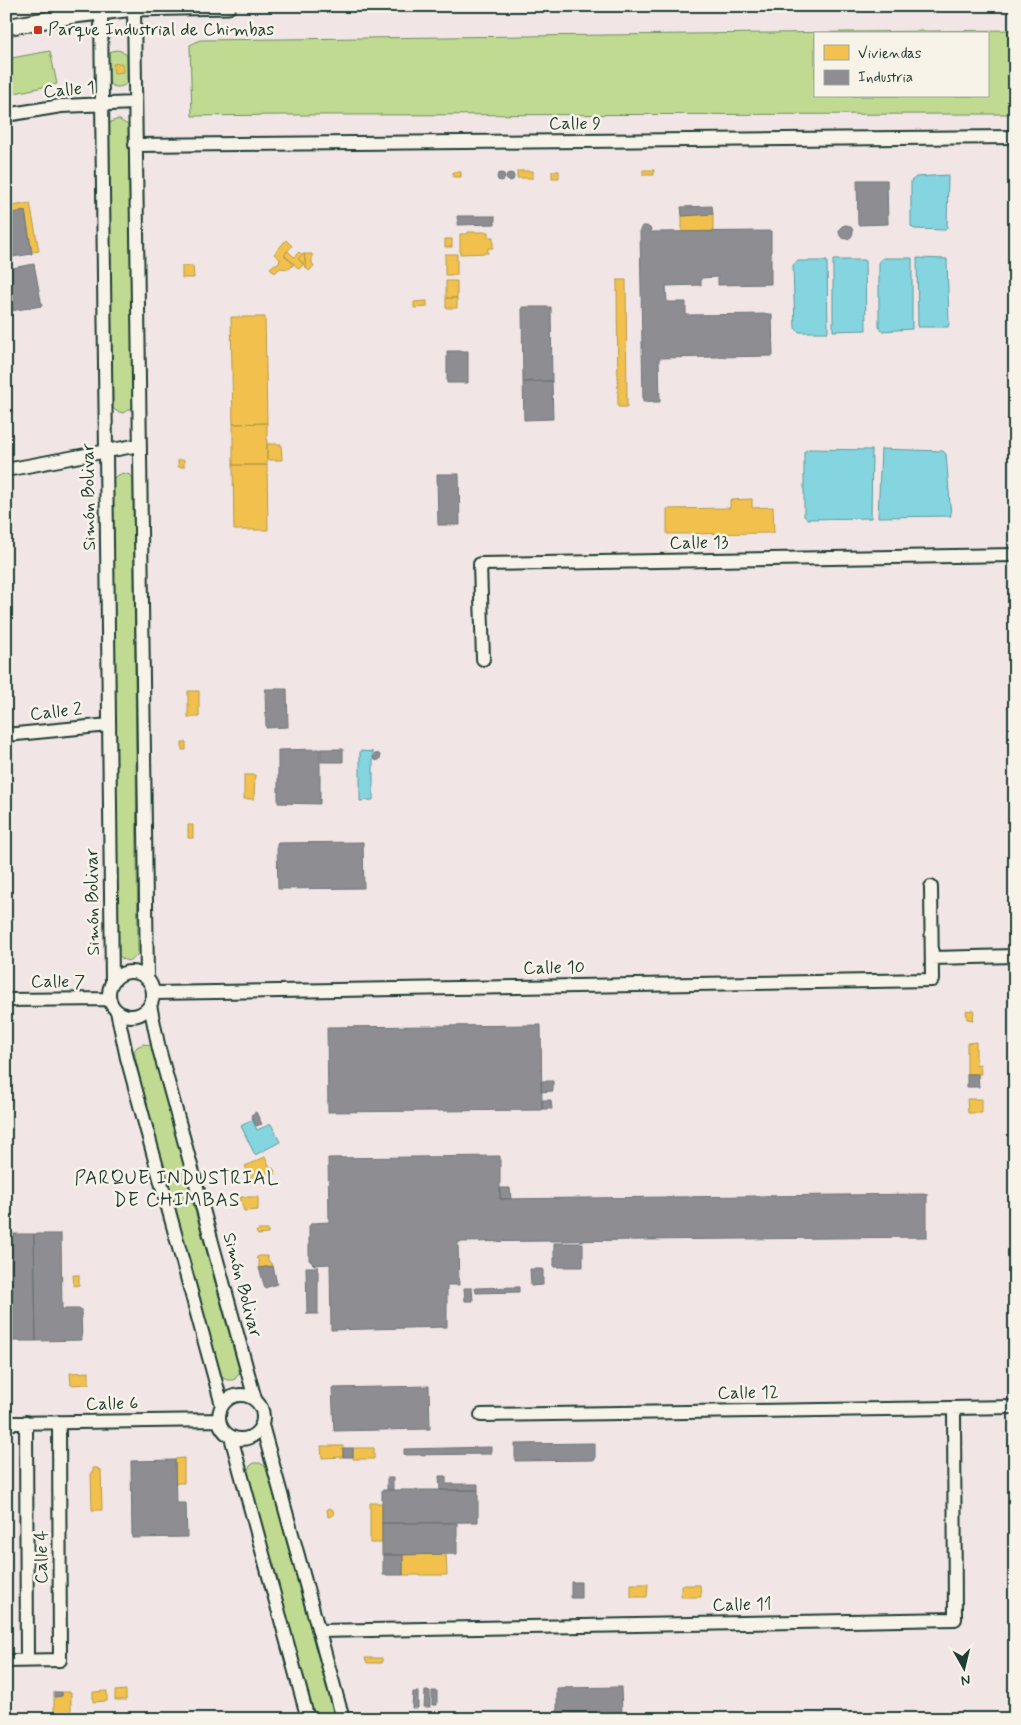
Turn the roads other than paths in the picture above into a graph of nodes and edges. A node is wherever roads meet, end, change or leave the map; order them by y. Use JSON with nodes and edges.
{"nodes":[{"id":1,"x":228,"y":6,"type":"edge"},
{"id":2,"x":134,"y":8,"type":"junction"},
{"id":3,"x":101,"y":12,"type":"junction"},
{"id":4,"x":6,"y":27,"type":"edge"},
{"id":5,"x":135,"y":103,"type":"junction"},
{"id":6,"x":102,"y":104,"type":"junction"},
{"id":7,"x":6,"y":115,"type":"edge"},
{"id":8,"x":1015,"y":137,"type":"edge"},
{"id":9,"x":135,"y":145,"type":"junction"},
{"id":10,"x":139,"y":445,"type":"junction"},
{"id":11,"x":106,"y":451,"type":"junction"},
{"id":12,"x":6,"y":470,"type":"edge"},
{"id":13,"x":1015,"y":555,"type":"edge"},
{"id":14,"x":483,"y":659,"type":"dead end"},
{"id":15,"x":109,"y":725,"type":"junction"},
{"id":16,"x":6,"y":735,"type":"edge"},
{"id":17,"x":931,"y":887,"type":"dead end"},
{"id":18,"x":1015,"y":956,"type":"edge"},
{"id":19,"x":932,"y":958,"type":"junction"},
{"id":20,"x":147,"y":977,"type":"junction"},
{"id":21,"x":112,"y":982,"type":"junction"},
{"id":22,"x":109,"y":999,"type":"junction"},
{"id":23,"x":152,"y":999,"type":"junction"},
{"id":24,"x":6,"y":1000,"type":"edge"},
{"id":25,"x":117,"y":1012,"type":"junction"},
{"id":26,"x":255,"y":1400,"type":"junction"},
{"id":27,"x":222,"y":1405,"type":"junction"},
{"id":28,"x":1015,"y":1407,"type":"edge"},
{"id":29,"x":954,"y":1408,"type":"junction"},
{"id":30,"x":481,"y":1415,"type":"dead end"},
{"id":31,"x":219,"y":1420,"type":"junction"},
{"id":32,"x":26,"y":1422,"type":"junction"},
{"id":33,"x":59,"y":1422,"type":"junction"},
{"id":34,"x":6,"y":1423,"type":"edge"},
{"id":35,"x":262,"y":1425,"type":"junction"},
{"id":36,"x":231,"y":1437,"type":"junction"},
{"id":37,"x":319,"y":1631,"type":"junction"},
{"id":38,"x":27,"y":1660,"type":"junction"},
{"id":39,"x":6,"y":1661,"type":"edge"},
{"id":40,"x":308,"y":1719,"type":"edge"},
{"id":41,"x":343,"y":1719,"type":"edge"}],
"edges":[{"from":1,"to":2,"type":"street"},
{"from":2,"to":3,"type":"street"},
{"from":2,"to":5,"type":"street"},
{"from":3,"to":4,"type":"street"},
{"from":3,"to":6,"type":"street","name":"Simón Bolivar"},
{"from":5,"to":6,"type":"street","name":"Calle 1"},
{"from":5,"to":9,"type":"street"},
{"from":6,"to":7,"type":"street","name":"Calle 1"},
{"from":6,"to":11,"type":"street","name":"Simón Bolivar"},
{"from":8,"to":9,"type":"street","name":"Calle 9"},
{"from":9,"to":10,"type":"street"},
{"from":10,"to":11,"type":"street"},
{"from":10,"to":20,"type":"street"},
{"from":11,"to":12,"type":"street"},
{"from":11,"to":15,"type":"street","name":"Simón Bolivar"},
{"from":13,"to":14,"type":"street","name":"Calle 13"},
{"from":15,"to":16,"type":"street","name":"Calle 2"},
{"from":15,"to":21,"type":"street","name":"Simón Bolivar"},
{"from":17,"to":19,"type":"street","name":"Calle 10"},
{"from":18,"to":19,"type":"street"},
{"from":19,"to":23,"type":"street","name":"Calle 10"},
{"from":20,"to":21,"type":"street"},
{"from":20,"to":23,"type":"street"},
{"from":21,"to":22,"type":"street"},
{"from":22,"to":24,"type":"street","name":"Calle 7"},
{"from":22,"to":25,"type":"street"},
{"from":23,"to":25,"type":"street"},
{"from":23,"to":26,"type":"street","name":"Simón Bolivar"},
{"from":25,"to":27,"type":"street"},
{"from":26,"to":27,"type":"street"},
{"from":26,"to":35,"type":"street"},
{"from":27,"to":31,"type":"street"},
{"from":28,"to":29,"type":"street","name":"Calle 12"},
{"from":29,"to":30,"type":"street","name":"Calle 12"},
{"from":29,"to":37,"type":"street","name":"Calle 11"},
{"from":31,"to":33,"type":"street","name":"Calle 6"},
{"from":31,"to":36,"type":"street"},
{"from":32,"to":33,"type":"street","name":"Calle 6"},
{"from":32,"to":34,"type":"street","name":"Calle 6"},
{"from":32,"to":38,"type":"street","name":"Calle 4"},
{"from":33,"to":38,"type":"street","name":"Calle 4"},
{"from":35,"to":36,"type":"street"},
{"from":35,"to":37,"type":"street"},
{"from":36,"to":40,"type":"street"},
{"from":37,"to":41,"type":"street"},
{"from":38,"to":39,"type":"street","name":"Calle 4"}]}
